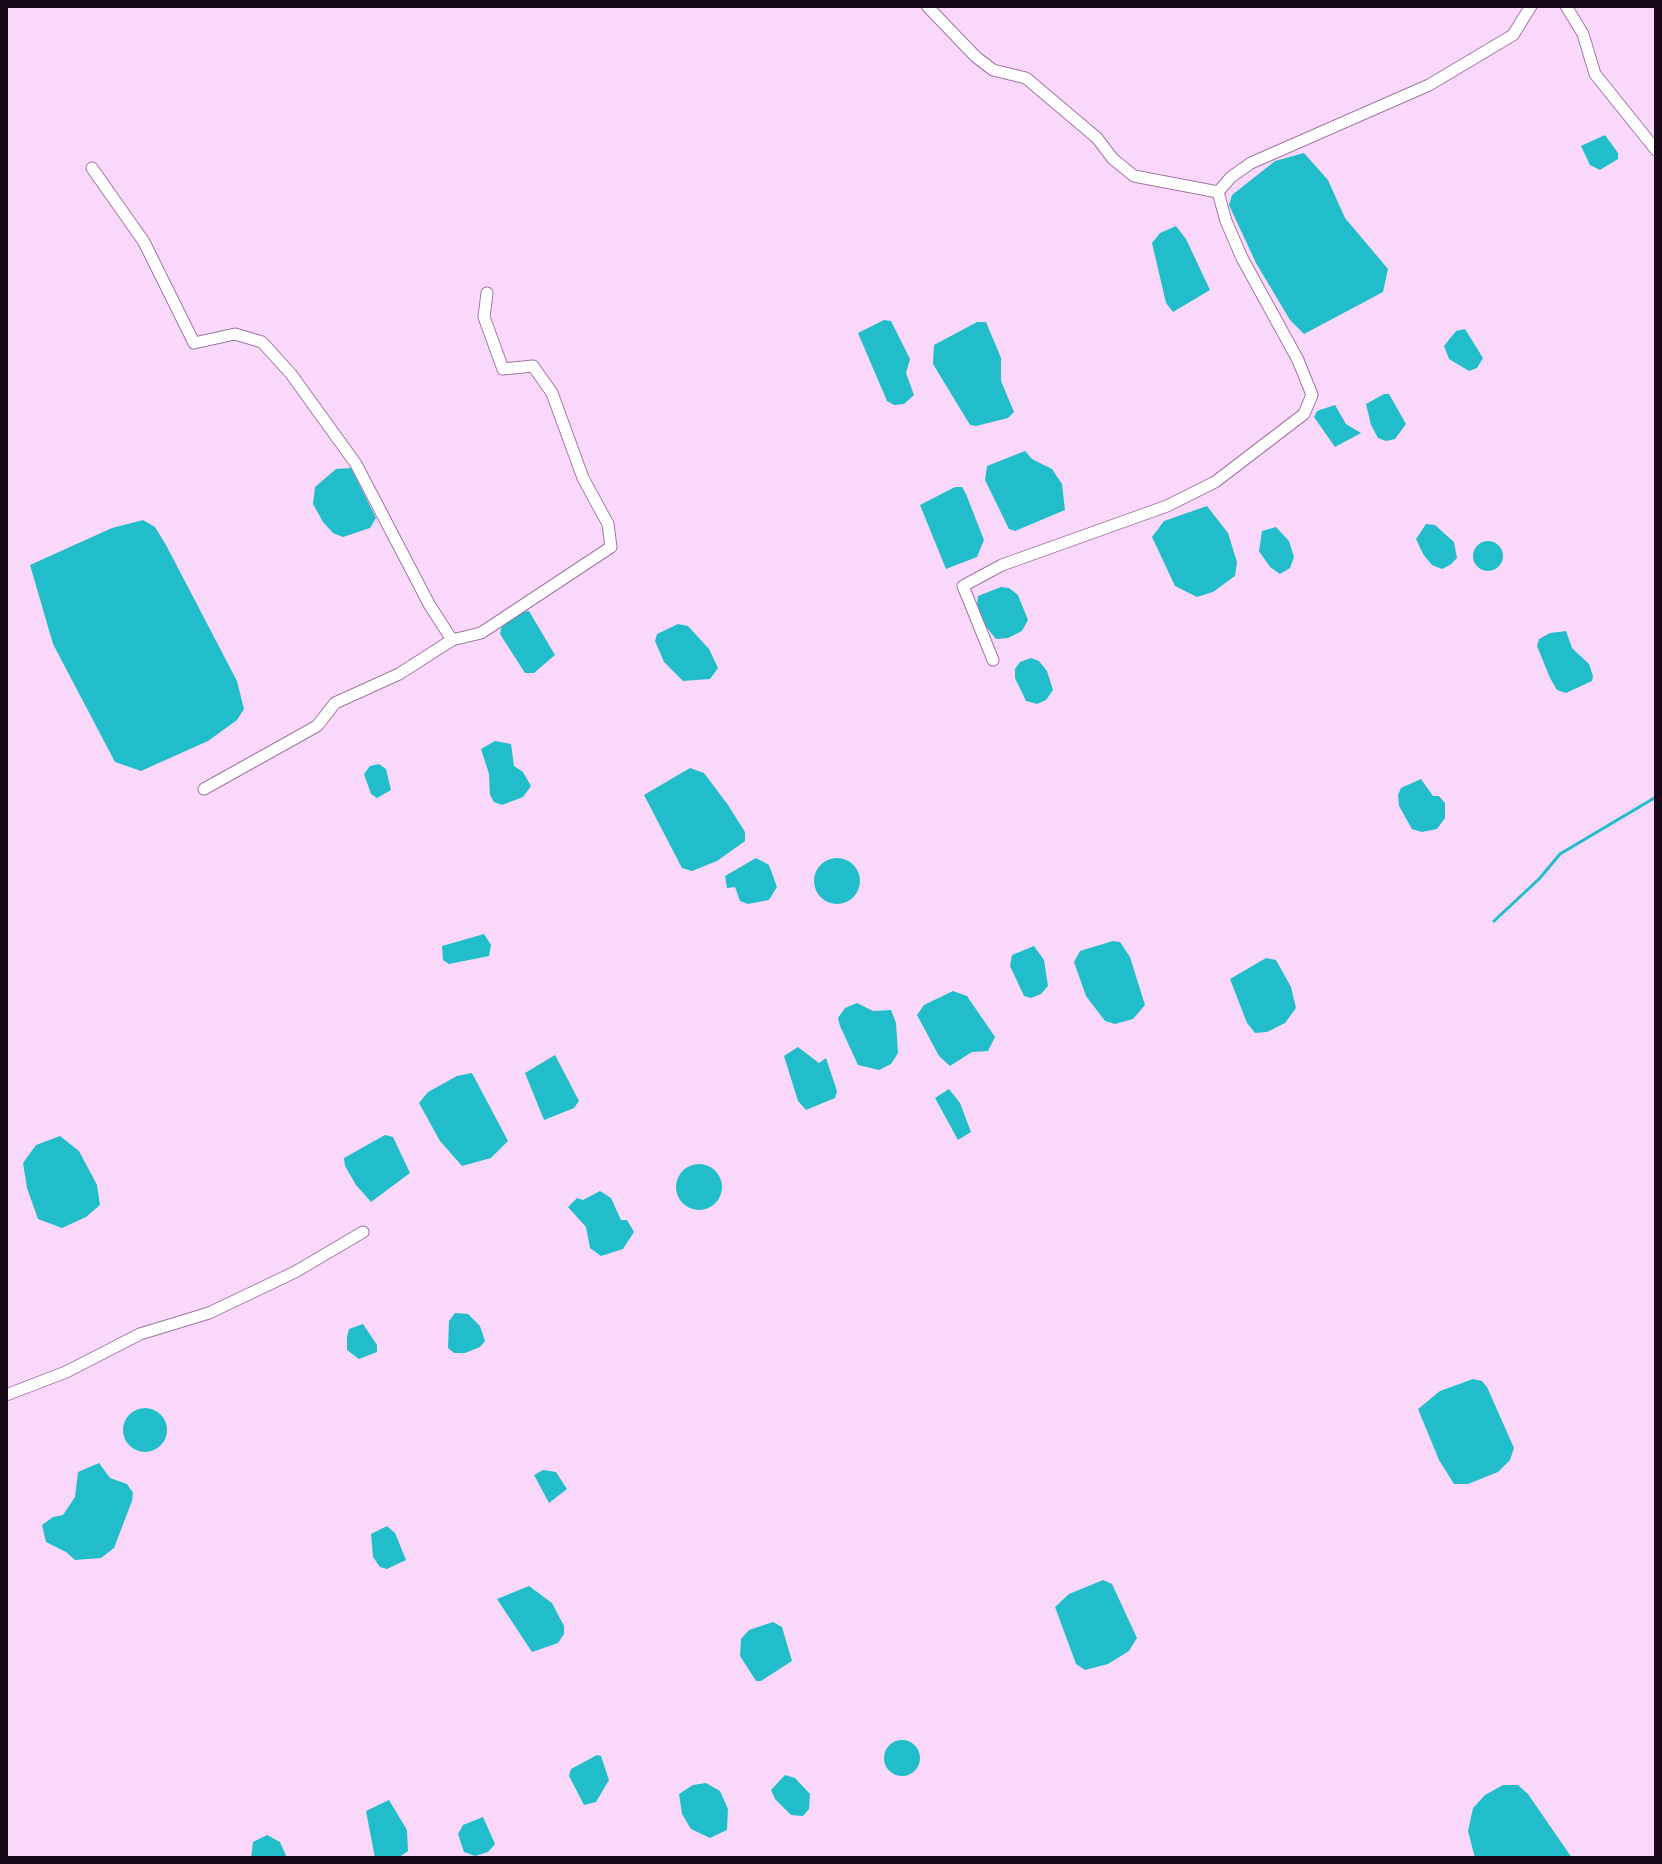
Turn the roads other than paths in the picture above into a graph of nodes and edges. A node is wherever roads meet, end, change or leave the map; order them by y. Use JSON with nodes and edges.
{"nodes":[{"id":1,"x":927,"y":6,"type":"edge"},
{"id":2,"x":1531,"y":6,"type":"edge"},
{"id":3,"x":1566,"y":6,"type":"edge"},
{"id":4,"x":1656,"y":150,"type":"edge"},
{"id":5,"x":92,"y":168,"type":"dead end"},
{"id":6,"x":1218,"y":192,"type":"junction"},
{"id":7,"x":487,"y":293,"type":"dead end"},
{"id":8,"x":452,"y":640,"type":"junction"},
{"id":9,"x":993,"y":660,"type":"dead end"},
{"id":10,"x":204,"y":789,"type":"dead end"},
{"id":11,"x":363,"y":1232,"type":"dead end"},
{"id":12,"x":6,"y":1395,"type":"edge"}],
"edges":[{"from":1,"to":6,"type":"street"},
{"from":2,"to":6,"type":"street"},
{"from":3,"to":4,"type":"street"},
{"from":5,"to":8,"type":"street"},
{"from":6,"to":9,"type":"street"},
{"from":7,"to":8,"type":"street"},
{"from":8,"to":10,"type":"street"},
{"from":11,"to":12,"type":"street"}]}
